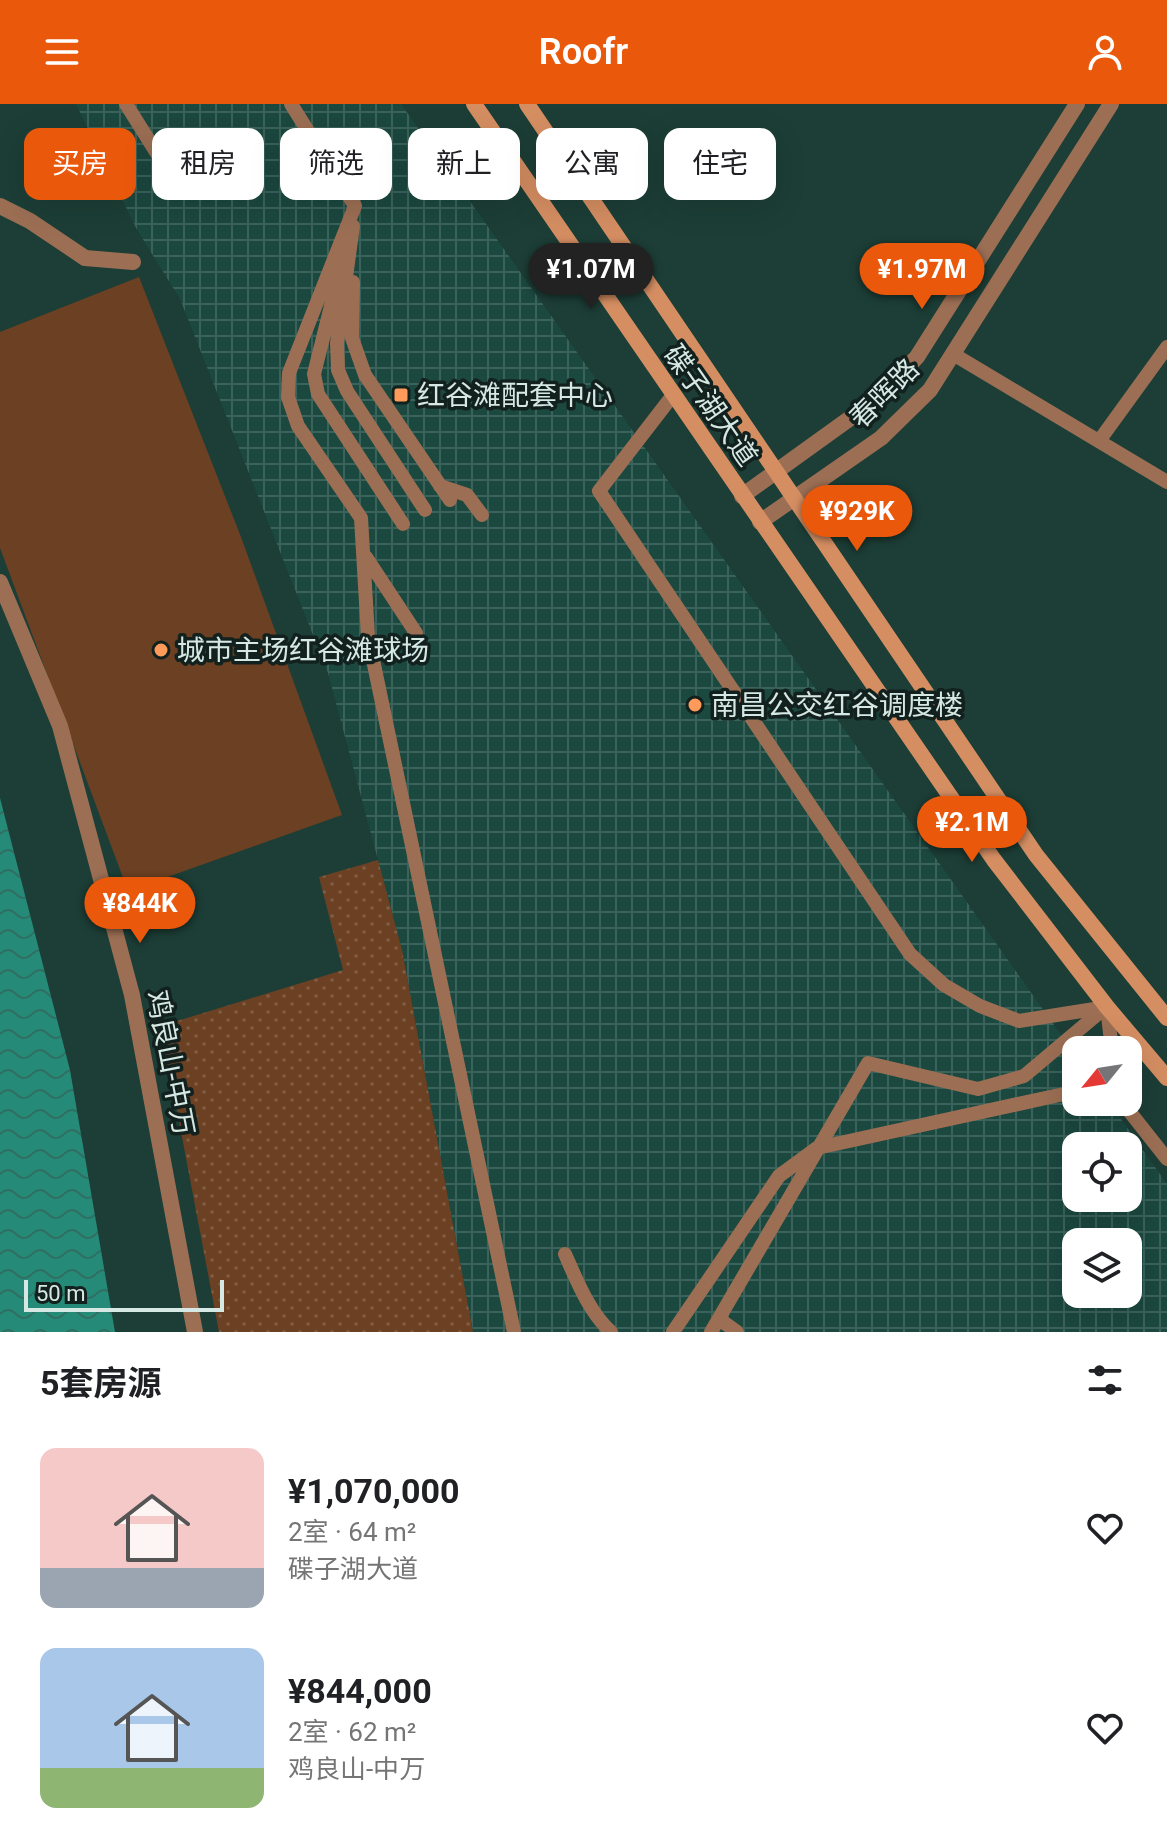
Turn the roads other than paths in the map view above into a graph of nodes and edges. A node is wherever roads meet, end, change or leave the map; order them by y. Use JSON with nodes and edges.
{"nodes":[{"id":1,"x":126,"y":104,"type":"edge"},
{"id":2,"x":291,"y":104,"type":"edge"},
{"id":3,"x":474,"y":104,"type":"edge"},
{"id":4,"x":527,"y":104,"type":"edge"},
{"id":5,"x":1077,"y":104,"type":"edge"},
{"id":6,"x":1111,"y":104,"type":"edge"},
{"id":7,"x":152,"y":145,"type":"edge"},
{"id":8,"x":0,"y":206,"type":"edge"},
{"id":9,"x":355,"y":206,"type":"junction"},
{"id":10,"x":133,"y":262,"type":"dead end"},
{"id":11,"x":1167,"y":347,"type":"edge"},
{"id":12,"x":953,"y":354,"type":"junction"},
{"id":13,"x":673,"y":395,"type":"junction"},
{"id":14,"x":1099,"y":441,"type":"junction"},
{"id":15,"x":777,"y":471,"type":"junction"},
{"id":16,"x":1167,"y":482,"type":"edge"},
{"id":17,"x":440,"y":486,"type":"junction"},
{"id":18,"x":742,"y":496,"type":"junction"},
{"id":19,"x":795,"y":498,"type":"junction"},
{"id":20,"x":450,"y":500,"type":"dead end"},
{"id":21,"x":425,"y":510,"type":"dead end"},
{"id":22,"x":482,"y":515,"type":"dead end"},
{"id":23,"x":760,"y":522,"type":"junction"},
{"id":24,"x":403,"y":524,"type":"dead end"},
{"id":25,"x":364,"y":554,"type":"junction"},
{"id":26,"x":0,"y":582,"type":"edge"},
{"id":27,"x":416,"y":633,"type":"dead end"},
{"id":28,"x":1107,"y":1007,"type":"junction"},
{"id":29,"x":1167,"y":1018,"type":"edge"},
{"id":30,"x":1110,"y":1036,"type":"edge"},
{"id":31,"x":1167,"y":1078,"type":"edge"},
{"id":32,"x":1062,"y":1094,"type":"edge"},
{"id":33,"x":1133,"y":1116,"type":"edge"},
{"id":34,"x":817,"y":1148,"type":"junction"},
{"id":35,"x":1167,"y":1159,"type":"edge"},
{"id":36,"x":565,"y":1254,"type":"dead end"},
{"id":37,"x":715,"y":1326,"type":"edge"},
{"id":38,"x":195,"y":1332,"type":"edge"},
{"id":39,"x":514,"y":1332,"type":"edge"},
{"id":40,"x":611,"y":1332,"type":"edge"},
{"id":41,"x":673,"y":1332,"type":"edge"},
{"id":42,"x":737,"y":1332,"type":"edge"}],
"edges":[{"from":1,"to":7,"type":"lane"},
{"from":2,"to":9,"type":"lane"},
{"from":3,"to":13,"type":"main road","name":"碟子湖大道"},
{"from":4,"to":15,"type":"main road","name":"碟子湖大道"},
{"from":5,"to":15,"type":"street","name":"春晖路"},
{"from":6,"to":12,"type":"street","name":"春晖路"},
{"from":8,"to":10,"type":"street"},
{"from":9,"to":17,"type":"lane"},
{"from":9,"to":21,"type":"lane"},
{"from":9,"to":24,"type":"lane"},
{"from":9,"to":25,"type":"lane"},
{"from":11,"to":14,"type":"lane"},
{"from":12,"to":14,"type":"lane"},
{"from":12,"to":19,"type":"street","name":"春晖路"},
{"from":13,"to":18,"type":"main road","name":"碟子湖大道"},
{"from":13,"to":28,"type":"lane"},
{"from":14,"to":16,"type":"lane"},
{"from":15,"to":18,"type":"street","name":"春晖路"},
{"from":15,"to":19,"type":"main road","name":"碟子湖大道"},
{"from":17,"to":20,"type":"lane"},
{"from":17,"to":22,"type":"lane"},
{"from":18,"to":23,"type":"main road","name":"碟子湖大道"},
{"from":19,"to":23,"type":"street","name":"春晖路"},
{"from":19,"to":29,"type":"main road","name":"碟子湖大道"},
{"from":23,"to":28,"type":"main road","name":"碟子湖大道"},
{"from":25,"to":27,"type":"lane"},
{"from":25,"to":39,"type":"lane"},
{"from":26,"to":38,"type":"street","name":"鸡良山-中万"},
{"from":28,"to":30,"type":"lane"},
{"from":28,"to":31,"type":"main road","name":"碟子湖大道"},
{"from":28,"to":34,"type":"lane"},
{"from":32,"to":34,"type":"lane"},
{"from":33,"to":35,"type":"lane"},
{"from":34,"to":37,"type":"lane"},
{"from":34,"to":41,"type":"lane"},
{"from":36,"to":40,"type":"lane"},
{"from":37,"to":42,"type":"lane"}]}
